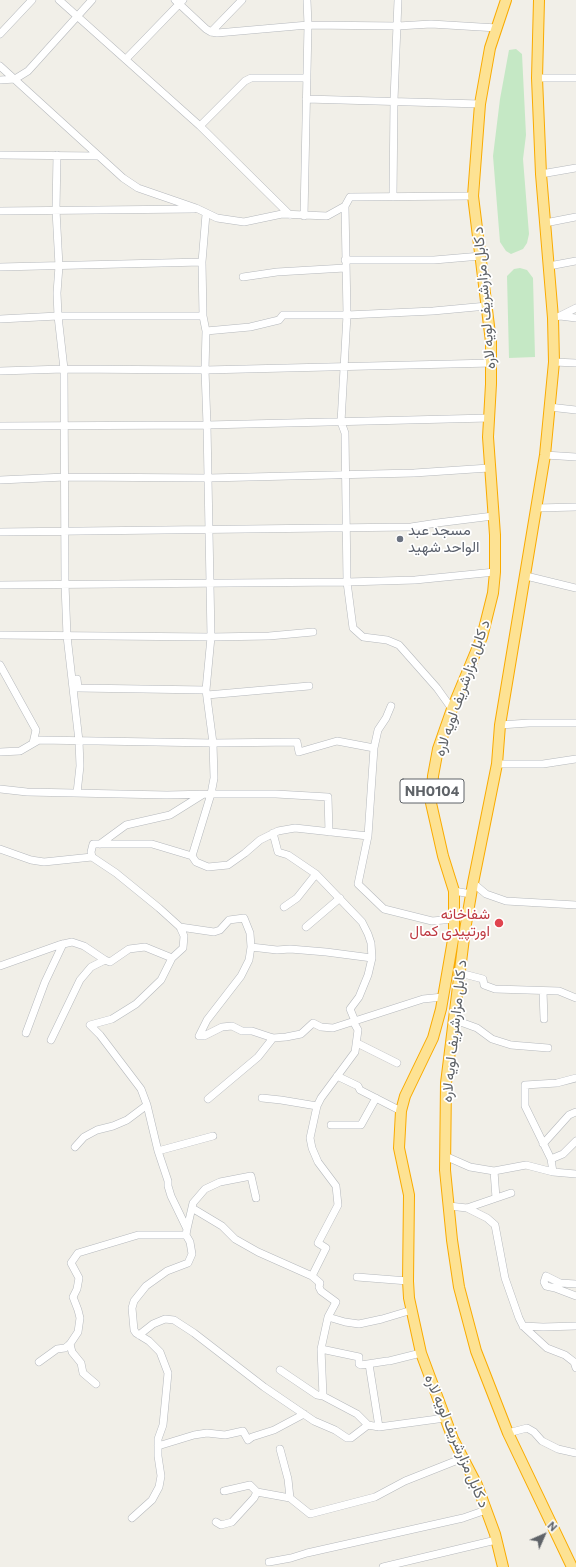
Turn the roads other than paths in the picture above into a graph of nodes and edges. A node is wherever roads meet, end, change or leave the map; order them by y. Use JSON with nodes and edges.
{"nodes":[{"id":1,"x":32,"y":0,"type":"edge"},
{"id":2,"x":59,"y":0,"type":"edge"},
{"id":3,"x":92,"y":0,"type":"edge"},
{"id":4,"x":242,"y":0,"type":"edge"},
{"id":5,"x":307,"y":0,"type":"edge"},
{"id":6,"x":398,"y":0,"type":"edge"},
{"id":7,"x":506,"y":0,"type":"edge"},
{"id":8,"x":539,"y":0,"type":"edge"},
{"id":9,"x":179,"y":1,"type":"edge"},
{"id":10,"x":78,"y":16,"type":"junction"},
{"id":11,"x":308,"y":25,"type":"junction"},
{"id":12,"x":398,"y":26,"type":"junction"},
{"id":13,"x":497,"y":28,"type":"junction"},
{"id":14,"x":211,"y":32,"type":"junction"},
{"id":15,"x":0,"y":34,"type":"edge"},
{"id":16,"x":126,"y":59,"type":"junction"},
{"id":17,"x":0,"y":66,"type":"edge"},
{"id":18,"x":307,"y":78,"type":"junction"},
{"id":19,"x":537,"y":78,"type":"junction"},
{"id":20,"x":576,"y":78,"type":"edge"},
{"id":21,"x":15,"y":79,"type":"junction"},
{"id":22,"x":0,"y":80,"type":"edge"},
{"id":23,"x":306,"y":99,"type":"junction"},
{"id":24,"x":394,"y":100,"type":"junction"},
{"id":25,"x":480,"y":104,"type":"junction"},
{"id":26,"x":200,"y":126,"type":"junction"},
{"id":27,"x":0,"y":155,"type":"edge"},
{"id":28,"x":57,"y":155,"type":"junction"},
{"id":29,"x":98,"y":156,"type":"junction"},
{"id":30,"x":576,"y":168,"type":"edge"},
{"id":31,"x":542,"y":174,"type":"junction"},
{"id":32,"x":473,"y":196,"type":"junction"},
{"id":33,"x":393,"y":197,"type":"junction"},
{"id":34,"x":344,"y":206,"type":"junction"},
{"id":35,"x":196,"y":208,"type":"junction"},
{"id":36,"x":56,"y":210,"type":"junction"},
{"id":37,"x":0,"y":211,"type":"edge"},
{"id":38,"x":206,"y":214,"type":"junction"},
{"id":39,"x":290,"y":215,"type":"junction"},
{"id":40,"x":304,"y":216,"type":"junction"},
{"id":41,"x":576,"y":217,"type":"edge"},
{"id":42,"x":545,"y":223,"type":"junction"},
{"id":43,"x":481,"y":256,"type":"junction"},
{"id":44,"x":576,"y":261,"type":"edge"},
{"id":45,"x":202,"y":262,"type":"junction"},
{"id":46,"x":345,"y":264,"type":"junction"},
{"id":47,"x":59,"y":266,"type":"junction"},
{"id":48,"x":549,"y":266,"type":"junction"},
{"id":49,"x":0,"y":267,"type":"edge"},
{"id":50,"x":243,"y":277,"type":"dead end"},
{"id":51,"x":487,"y":306,"type":"junction"},
{"id":52,"x":576,"y":308,"type":"edge"},
{"id":53,"x":347,"y":315,"type":"junction"},
{"id":54,"x":58,"y":316,"type":"junction"},
{"id":55,"x":203,"y":316,"type":"junction"},
{"id":56,"x":556,"y":317,"type":"junction"},
{"id":57,"x":576,"y":318,"type":"edge"},
{"id":58,"x":0,"y":319,"type":"edge"},
{"id":59,"x":206,"y":331,"type":"junction"},
{"id":60,"x":554,"y":362,"type":"junction"},
{"id":61,"x":492,"y":363,"type":"junction"},
{"id":62,"x":576,"y":363,"type":"edge"},
{"id":63,"x":345,"y":367,"type":"junction"},
{"id":64,"x":64,"y":369,"type":"junction"},
{"id":65,"x":205,"y":370,"type":"junction"},
{"id":66,"x":0,"y":371,"type":"edge"},
{"id":67,"x":549,"y":407,"type":"junction"},
{"id":68,"x":576,"y":410,"type":"edge"},
{"id":69,"x":489,"y":418,"type":"junction"},
{"id":70,"x":341,"y":422,"type":"junction"},
{"id":71,"x":63,"y":425,"type":"junction"},
{"id":72,"x":207,"y":425,"type":"junction"},
{"id":73,"x":0,"y":426,"type":"edge"},
{"id":74,"x":545,"y":456,"type":"junction"},
{"id":75,"x":576,"y":457,"type":"edge"},
{"id":76,"x":489,"y":468,"type":"junction"},
{"id":77,"x":345,"y":475,"type":"junction"},
{"id":78,"x":65,"y":477,"type":"junction"},
{"id":79,"x":208,"y":478,"type":"junction"},
{"id":80,"x":0,"y":480,"type":"edge"},
{"id":81,"x":576,"y":507,"type":"edge"},
{"id":82,"x":537,"y":508,"type":"junction"},
{"id":83,"x":493,"y":516,"type":"junction"},
{"id":84,"x":346,"y":528,"type":"junction"},
{"id":85,"x":66,"y":530,"type":"junction"},
{"id":86,"x":209,"y":530,"type":"junction"},
{"id":87,"x":0,"y":532,"type":"edge"},
{"id":88,"x":495,"y":572,"type":"junction"},
{"id":89,"x":526,"y":576,"type":"junction"},
{"id":90,"x":209,"y":582,"type":"junction"},
{"id":91,"x":347,"y":582,"type":"junction"},
{"id":92,"x":65,"y":584,"type":"junction"},
{"id":93,"x":0,"y":585,"type":"edge"},
{"id":94,"x":576,"y":588,"type":"edge"},
{"id":95,"x":313,"y":632,"type":"dead end"},
{"id":96,"x":0,"y":635,"type":"edge"},
{"id":97,"x":67,"y":636,"type":"junction"},
{"id":98,"x":212,"y":637,"type":"junction"},
{"id":99,"x":0,"y":665,"type":"edge"},
{"id":100,"x":70,"y":665,"type":"junction"},
{"id":101,"x":309,"y":686,"type":"dead end"},
{"id":102,"x":206,"y":693,"type":"junction"},
{"id":103,"x":391,"y":706,"type":"dead end"},
{"id":104,"x":452,"y":709,"type":"junction"},
{"id":105,"x":576,"y":723,"type":"edge"},
{"id":106,"x":500,"y":725,"type":"junction"},
{"id":107,"x":79,"y":741,"type":"junction"},
{"id":108,"x":33,"y":743,"type":"junction"},
{"id":109,"x":213,"y":743,"type":"junction"},
{"id":110,"x":374,"y":748,"type":"junction"},
{"id":111,"x":0,"y":752,"type":"edge"},
{"id":112,"x":576,"y":760,"type":"edge"},
{"id":113,"x":497,"y":764,"type":"junction"},
{"id":114,"x":0,"y":789,"type":"edge"},
{"id":115,"x":77,"y":793,"type":"junction"},
{"id":116,"x":211,"y":794,"type":"junction"},
{"id":117,"x":202,"y":795,"type":"junction"},
{"id":118,"x":329,"y":832,"type":"junction"},
{"id":119,"x":273,"y":833,"type":"junction"},
{"id":120,"x":368,"y":836,"type":"junction"},
{"id":121,"x":100,"y":844,"type":"junction"},
{"id":122,"x":0,"y":849,"type":"edge"},
{"id":123,"x":192,"y":856,"type":"junction"},
{"id":124,"x":92,"y":857,"type":"junction"},
{"id":125,"x":316,"y":874,"type":"junction"},
{"id":126,"x":473,"y":882,"type":"junction"},
{"id":127,"x":454,"y":891,"type":"junction"},
{"id":128,"x":471,"y":894,"type":"junction"},
{"id":129,"x":340,"y":898,"type":"junction"},
{"id":130,"x":576,"y":905,"type":"edge"},
{"id":131,"x":284,"y":907,"type":"dead end"},
{"id":132,"x":455,"y":918,"type":"junction"},
{"id":133,"x":180,"y":927,"type":"junction"},
{"id":134,"x":306,"y":927,"type":"dead end"},
{"id":135,"x":63,"y":944,"type":"junction"},
{"id":136,"x":251,"y":947,"type":"junction"},
{"id":137,"x":172,"y":958,"type":"junction"},
{"id":138,"x":372,"y":958,"type":"junction"},
{"id":139,"x":105,"y":960,"type":"junction"},
{"id":140,"x":0,"y":966,"type":"edge"},
{"id":141,"x":460,"y":973,"type":"junction"},
{"id":142,"x":543,"y":991,"type":"junction"},
{"id":143,"x":443,"y":997,"type":"junction"},
{"id":144,"x":576,"y":998,"type":"edge"},
{"id":145,"x":544,"y":1019,"type":"dead end"},
{"id":146,"x":455,"y":1020,"type":"junction"},
{"id":147,"x":354,"y":1021,"type":"junction"},
{"id":148,"x":26,"y":1033,"type":"dead end"},
{"id":149,"x":274,"y":1038,"type":"junction"},
{"id":150,"x":51,"y":1040,"type":"dead end"},
{"id":151,"x":357,"y":1043,"type":"junction"},
{"id":152,"x":548,"y":1048,"type":"dead end"},
{"id":153,"x":397,"y":1063,"type":"dead end"},
{"id":154,"x":337,"y":1076,"type":"junction"},
{"id":155,"x":576,"y":1078,"type":"edge"},
{"id":156,"x":262,"y":1098,"type":"dead end"},
{"id":157,"x":376,"y":1098,"type":"junction"},
{"id":158,"x":208,"y":1099,"type":"dead end"},
{"id":159,"x":147,"y":1105,"type":"junction"},
{"id":160,"x":317,"y":1106,"type":"junction"},
{"id":161,"x":401,"y":1111,"type":"junction"},
{"id":162,"x":576,"y":1112,"type":"edge"},
{"id":163,"x":331,"y":1125,"type":"dead end"},
{"id":164,"x":213,"y":1136,"type":"dead end"},
{"id":165,"x":576,"y":1141,"type":"edge"},
{"id":166,"x":543,"y":1144,"type":"junction"},
{"id":167,"x":75,"y":1147,"type":"dead end"},
{"id":168,"x":158,"y":1151,"type":"junction"},
{"id":169,"x":445,"y":1156,"type":"junction"},
{"id":170,"x":551,"y":1159,"type":"junction"},
{"id":171,"x":494,"y":1171,"type":"junction"},
{"id":172,"x":553,"y":1172,"type":"junction"},
{"id":173,"x":576,"y":1174,"type":"edge"},
{"id":174,"x":512,"y":1193,"type":"dead end"},
{"id":175,"x":256,"y":1198,"type":"dead end"},
{"id":176,"x":496,"y":1198,"type":"junction"},
{"id":177,"x":449,"y":1206,"type":"junction"},
{"id":178,"x":192,"y":1208,"type":"junction"},
{"id":179,"x":467,"y":1208,"type":"junction"},
{"id":180,"x":186,"y":1232,"type":"junction"},
{"id":181,"x":312,"y":1276,"type":"junction"},
{"id":182,"x":357,"y":1277,"type":"dead end"},
{"id":183,"x":408,"y":1281,"type":"junction"},
{"id":184,"x":576,"y":1284,"type":"edge"},
{"id":185,"x":576,"y":1296,"type":"edge"},
{"id":186,"x":412,"y":1310,"type":"junction"},
{"id":187,"x":328,"y":1317,"type":"junction"},
{"id":188,"x":523,"y":1326,"type":"junction"},
{"id":189,"x":576,"y":1326,"type":"edge"},
{"id":190,"x":139,"y":1335,"type":"junction"},
{"id":191,"x":70,"y":1344,"type":"junction"},
{"id":192,"x":321,"y":1349,"type":"junction"},
{"id":193,"x":421,"y":1353,"type":"junction"},
{"id":194,"x":39,"y":1362,"type":"dead end"},
{"id":195,"x":369,"y":1364,"type":"junction"},
{"id":196,"x":576,"y":1368,"type":"edge"},
{"id":197,"x":280,"y":1370,"type":"dead end"},
{"id":198,"x":96,"y":1384,"type":"dead end"},
{"id":199,"x":323,"y":1396,"type":"junction"},
{"id":200,"x":304,"y":1414,"type":"junction"},
{"id":201,"x":445,"y":1418,"type":"junction"},
{"id":202,"x":368,"y":1426,"type":"junction"},
{"id":203,"x":379,"y":1427,"type":"junction"},
{"id":204,"x":508,"y":1433,"type":"junction"},
{"id":205,"x":158,"y":1446,"type":"junction"},
{"id":206,"x":280,"y":1449,"type":"dead end"},
{"id":207,"x":576,"y":1454,"type":"edge"},
{"id":208,"x":463,"y":1458,"type":"junction"},
{"id":209,"x":224,"y":1491,"type":"dead end"},
{"id":210,"x":257,"y":1492,"type":"junction"},
{"id":211,"x":290,"y":1498,"type":"junction"},
{"id":212,"x":486,"y":1510,"type":"junction"},
{"id":213,"x":132,"y":1518,"type":"dead end"},
{"id":214,"x":216,"y":1522,"type":"dead end"},
{"id":215,"x":496,"y":1540,"type":"junction"},
{"id":216,"x":269,"y":1562,"type":"dead end"},
{"id":217,"x":383,"y":1567,"type":"edge"},
{"id":218,"x":503,"y":1567,"type":"edge"},
{"id":219,"x":572,"y":1567,"type":"edge"}],
"edges":[{"from":1,"to":15,"type":"street"},
{"from":2,"to":10,"type":"street"},
{"from":3,"to":10,"type":"street"},
{"from":4,"to":14,"type":"street"},
{"from":5,"to":11,"type":"street"},
{"from":6,"to":12,"type":"street"},
{"from":7,"to":13,"type":"highway","name":"د کابل مزارشریف لویه لاره","number":"NH0104"},
{"from":8,"to":19,"type":"highway","name":"د کابل مزارشریف لویه لاره"},
{"from":9,"to":14,"type":"street"},
{"from":9,"to":16,"type":"street"},
{"from":10,"to":16,"type":"street"},
{"from":10,"to":21,"type":"street"},
{"from":11,"to":12,"type":"street"},
{"from":11,"to":14,"type":"street"},
{"from":11,"to":18,"type":"street"},
{"from":12,"to":13,"type":"street"},
{"from":12,"to":24,"type":"street"},
{"from":13,"to":25,"type":"highway","name":"د کابل مزارشریف لویه لاره","number":"NH0104"},
{"from":16,"to":26,"type":"street"},
{"from":17,"to":21,"type":"street"},
{"from":18,"to":23,"type":"street"},
{"from":18,"to":26,"type":"street"},
{"from":19,"to":20,"type":"street"},
{"from":19,"to":31,"type":"highway","name":"د کابل مزارشریف لویه لاره"},
{"from":21,"to":22,"type":"street"},
{"from":21,"to":29,"type":"street"},
{"from":23,"to":24,"type":"street"},
{"from":23,"to":40,"type":"street"},
{"from":24,"to":25,"type":"street"},
{"from":24,"to":33,"type":"street"},
{"from":25,"to":32,"type":"highway","name":"د کابل مزارشریف لویه لاره","number":"NH0104"},
{"from":26,"to":39,"type":"street"},
{"from":27,"to":28,"type":"street"},
{"from":28,"to":29,"type":"street"},
{"from":28,"to":36,"type":"street"},
{"from":29,"to":35,"type":"street"},
{"from":30,"to":31,"type":"street"},
{"from":31,"to":42,"type":"highway","name":"د کابل مزارشریف لویه لاره"},
{"from":32,"to":33,"type":"street"},
{"from":32,"to":43,"type":"highway","name":"د کابل مزارشریف لویه لاره","number":"NH0104"},
{"from":33,"to":34,"type":"street"},
{"from":34,"to":40,"type":"street"},
{"from":34,"to":46,"type":"street"},
{"from":35,"to":36,"type":"street"},
{"from":35,"to":38,"type":"street"},
{"from":36,"to":37,"type":"street"},
{"from":36,"to":47,"type":"street"},
{"from":38,"to":39,"type":"street"},
{"from":38,"to":45,"type":"street"},
{"from":39,"to":40,"type":"street"},
{"from":41,"to":42,"type":"street"},
{"from":42,"to":48,"type":"highway","name":"د کابل مزارشریف لویه لاره"},
{"from":43,"to":46,"type":"street"},
{"from":43,"to":51,"type":"highway","name":"د کابل مزارشریف لویه لاره","number":"NH0104"},
{"from":44,"to":48,"type":"street"},
{"from":45,"to":47,"type":"street"},
{"from":45,"to":55,"type":"street"},
{"from":46,"to":50,"type":"street"},
{"from":46,"to":53,"type":"street"},
{"from":47,"to":49,"type":"street"},
{"from":47,"to":54,"type":"street"},
{"from":48,"to":56,"type":"highway","name":"د کابل مزارشریف لویه لاره"},
{"from":51,"to":53,"type":"street"},
{"from":51,"to":61,"type":"highway","name":"د کابل مزارشریف لویه لاره","number":"NH0104"},
{"from":52,"to":56,"type":"street"},
{"from":53,"to":59,"type":"street"},
{"from":53,"to":63,"type":"street"},
{"from":54,"to":55,"type":"street"},
{"from":54,"to":58,"type":"street"},
{"from":54,"to":64,"type":"street"},
{"from":55,"to":59,"type":"street"},
{"from":56,"to":57,"type":"street"},
{"from":56,"to":60,"type":"highway","name":"د کابل مزارشریف لویه لاره"},
{"from":59,"to":65,"type":"street"},
{"from":60,"to":62,"type":"street"},
{"from":60,"to":67,"type":"highway","name":"د کابل مزارشریف لویه لاره"},
{"from":61,"to":63,"type":"street"},
{"from":61,"to":69,"type":"highway","name":"د کابل مزارشریف لویه لاره","number":"NH0104"},
{"from":63,"to":65,"type":"street"},
{"from":63,"to":70,"type":"street"},
{"from":64,"to":65,"type":"street"},
{"from":64,"to":66,"type":"street"},
{"from":64,"to":71,"type":"street"},
{"from":65,"to":72,"type":"street"},
{"from":67,"to":68,"type":"street"},
{"from":67,"to":74,"type":"highway","name":"د کابل مزارشریف لویه لاره"},
{"from":69,"to":70,"type":"street"},
{"from":69,"to":76,"type":"highway","name":"د کابل مزارشریف لویه لاره","number":"NH0104"},
{"from":70,"to":72,"type":"street"},
{"from":70,"to":77,"type":"street"},
{"from":71,"to":72,"type":"street"},
{"from":71,"to":73,"type":"street"},
{"from":71,"to":78,"type":"street"},
{"from":72,"to":79,"type":"street"},
{"from":74,"to":75,"type":"street"},
{"from":74,"to":82,"type":"highway","name":"د کابل مزارشریف لویه لاره"},
{"from":76,"to":77,"type":"street"},
{"from":76,"to":83,"type":"highway","name":"د کابل مزارشریف لویه لاره","number":"NH0104"},
{"from":77,"to":79,"type":"street"},
{"from":77,"to":84,"type":"street"},
{"from":78,"to":79,"type":"street"},
{"from":78,"to":80,"type":"street"},
{"from":78,"to":85,"type":"street"},
{"from":79,"to":86,"type":"street"},
{"from":81,"to":82,"type":"street"},
{"from":82,"to":89,"type":"highway","name":"د کابل مزارشریف لویه لاره"},
{"from":83,"to":84,"type":"street"},
{"from":83,"to":88,"type":"highway","name":"د کابل مزارشریف لویه لاره","number":"NH0104"},
{"from":84,"to":86,"type":"street"},
{"from":84,"to":91,"type":"street"},
{"from":85,"to":86,"type":"street"},
{"from":85,"to":87,"type":"street"},
{"from":85,"to":92,"type":"street"},
{"from":86,"to":90,"type":"street"},
{"from":88,"to":91,"type":"street"},
{"from":88,"to":104,"type":"highway","name":"د کابل مزارشریف لویه لاره","number":"NH0104"},
{"from":89,"to":94,"type":"street"},
{"from":89,"to":106,"type":"highway","name":"د کابل مزارشریف لویه لاره"},
{"from":90,"to":91,"type":"street"},
{"from":90,"to":92,"type":"street"},
{"from":90,"to":98,"type":"street"},
{"from":91,"to":104,"type":"street"},
{"from":92,"to":93,"type":"street"},
{"from":92,"to":97,"type":"street"},
{"from":95,"to":98,"type":"street"},
{"from":96,"to":97,"type":"street"},
{"from":97,"to":98,"type":"street"},
{"from":97,"to":100,"type":"street"},
{"from":98,"to":102,"type":"street"},
{"from":99,"to":108,"type":"street"},
{"from":100,"to":102,"type":"street"},
{"from":100,"to":107,"type":"street"},
{"from":101,"to":102,"type":"street"},
{"from":102,"to":109,"type":"street"},
{"from":103,"to":110,"type":"street"},
{"from":104,"to":127,"type":"highway","name":"د کابل مزارشریف لویه لاره","number":"NH0104"},
{"from":105,"to":106,"type":"street"},
{"from":106,"to":113,"type":"highway","name":"د کابل مزارشریف لویه لاره"},
{"from":107,"to":108,"type":"street"},
{"from":107,"to":109,"type":"street"},
{"from":107,"to":115,"type":"street"},
{"from":108,"to":111,"type":"street"},
{"from":109,"to":110,"type":"street"},
{"from":109,"to":116,"type":"street"},
{"from":110,"to":120,"type":"street"},
{"from":112,"to":113,"type":"street"},
{"from":113,"to":126,"type":"highway","name":"د کابل مزارشریف لویه لاره"},
{"from":114,"to":115,"type":"street"},
{"from":115,"to":117,"type":"street"},
{"from":116,"to":117,"type":"street"},
{"from":116,"to":118,"type":"street"},
{"from":116,"to":123,"type":"street"},
{"from":117,"to":121,"type":"street"},
{"from":118,"to":119,"type":"street"},
{"from":118,"to":120,"type":"street"},
{"from":119,"to":123,"type":"street"},
{"from":119,"to":125,"type":"street"},
{"from":120,"to":132,"type":"street"},
{"from":121,"to":123,"type":"street"},
{"from":121,"to":124,"type":"street"},
{"from":122,"to":124,"type":"street"},
{"from":124,"to":133,"type":"street"},
{"from":125,"to":129,"type":"street"},
{"from":125,"to":131,"type":"street"},
{"from":126,"to":128,"type":"highway","name":"د کابل مزارشریف لویه لاره"},
{"from":126,"to":130,"type":"street"},
{"from":127,"to":128,"type":"street"},
{"from":127,"to":132,"type":"highway","name":"د کابل مزارشریف لویه لاره","number":"NH0104"},
{"from":128,"to":141,"type":"highway","name":"د کابل مزارشریف لویه لاره"},
{"from":129,"to":134,"type":"street"},
{"from":129,"to":138,"type":"street"},
{"from":132,"to":143,"type":"highway","name":"د کابل مزارشریف لویه لاره","number":"NH0104"},
{"from":133,"to":136,"type":"street"},
{"from":133,"to":137,"type":"street"},
{"from":135,"to":139,"type":"street"},
{"from":135,"to":140,"type":"street"},
{"from":135,"to":148,"type":"street"},
{"from":136,"to":138,"type":"street"},
{"from":136,"to":149,"type":"street"},
{"from":137,"to":139,"type":"street"},
{"from":137,"to":159,"type":"street"},
{"from":138,"to":147,"type":"street"},
{"from":139,"to":150,"type":"street"},
{"from":141,"to":142,"type":"street"},
{"from":141,"to":146,"type":"highway","name":"د کابل مزارشریف لویه لاره"},
{"from":142,"to":144,"type":"street"},
{"from":142,"to":145,"type":"street"},
{"from":143,"to":147,"type":"street"},
{"from":143,"to":161,"type":"highway","name":"د کابل مزارشریف لویه لاره","number":"NH0104"},
{"from":146,"to":152,"type":"street"},
{"from":146,"to":169,"type":"highway","name":"د کابل مزارشریف لویه لاره"},
{"from":147,"to":149,"type":"street"},
{"from":147,"to":151,"type":"street"},
{"from":149,"to":158,"type":"street"},
{"from":151,"to":153,"type":"street"},
{"from":151,"to":154,"type":"street"},
{"from":154,"to":157,"type":"street"},
{"from":154,"to":160,"type":"street"},
{"from":155,"to":166,"type":"street"},
{"from":156,"to":160,"type":"street"},
{"from":157,"to":161,"type":"street"},
{"from":157,"to":163,"type":"street"},
{"from":159,"to":167,"type":"street"},
{"from":159,"to":168,"type":"street"},
{"from":160,"to":181,"type":"street"},
{"from":161,"to":183,"type":"highway","name":"د کابل مزارشریف لویه لاره","number":"NH0104"},
{"from":162,"to":166,"type":"street"},
{"from":164,"to":168,"type":"street"},
{"from":165,"to":170,"type":"street"},
{"from":166,"to":170,"type":"street"},
{"from":168,"to":180,"type":"street"},
{"from":169,"to":171,"type":"street"},
{"from":169,"to":177,"type":"highway","name":"د کابل مزارشریف لویه لاره"},
{"from":170,"to":172,"type":"street"},
{"from":171,"to":172,"type":"street"},
{"from":171,"to":176,"type":"street"},
{"from":172,"to":173,"type":"street"},
{"from":174,"to":176,"type":"street"},
{"from":175,"to":178,"type":"street"},
{"from":176,"to":179,"type":"street"},
{"from":177,"to":179,"type":"street"},
{"from":177,"to":204,"type":"highway","name":"د کابل مزارشریف لویه لاره"},
{"from":178,"to":180,"type":"street"},
{"from":178,"to":181,"type":"street"},
{"from":179,"to":188,"type":"street"},
{"from":180,"to":190,"type":"street"},
{"from":180,"to":191,"type":"street"},
{"from":181,"to":187,"type":"street"},
{"from":182,"to":183,"type":"street"},
{"from":183,"to":186,"type":"highway","name":"د کابل مزارشریف لویه لاره","number":"NH0104"},
{"from":184,"to":185,"type":"street"},
{"from":186,"to":187,"type":"street"},
{"from":186,"to":193,"type":"highway","name":"د کابل مزارشریف لویه لاره","number":"NH0104"},
{"from":187,"to":192,"type":"street"},
{"from":188,"to":189,"type":"street"},
{"from":188,"to":196,"type":"street"},
{"from":190,"to":200,"type":"street"},
{"from":190,"to":205,"type":"street"},
{"from":191,"to":194,"type":"street"},
{"from":191,"to":198,"type":"street"},
{"from":192,"to":195,"type":"street"},
{"from":192,"to":199,"type":"street"},
{"from":193,"to":195,"type":"street"},
{"from":193,"to":201,"type":"highway","name":"د کابل مزارشریف لویه لاره","number":"NH0104"},
{"from":195,"to":203,"type":"street"},
{"from":197,"to":199,"type":"street"},
{"from":199,"to":202,"type":"street"},
{"from":200,"to":202,"type":"street"},
{"from":200,"to":205,"type":"street"},
{"from":201,"to":203,"type":"street"},
{"from":201,"to":208,"type":"highway","name":"د کابل مزارشریف لویه لاره","number":"NH0104"},
{"from":202,"to":203,"type":"street"},
{"from":204,"to":207,"type":"street"},
{"from":204,"to":219,"type":"highway","name":"د کابل مزارشریف لویه لاره"},
{"from":205,"to":213,"type":"street"},
{"from":206,"to":211,"type":"street"},
{"from":208,"to":211,"type":"street"},
{"from":208,"to":212,"type":"highway","name":"د کابل مزارشریف لویه لاره","number":"NH0104"},
{"from":209,"to":210,"type":"street"},
{"from":210,"to":211,"type":"street"},
{"from":210,"to":214,"type":"street"},
{"from":212,"to":215,"type":"highway","name":"د کابل مزارشریف لویه لاره","number":"NH0104"},
{"from":212,"to":216,"type":"street"},
{"from":215,"to":217,"type":"street"},
{"from":215,"to":218,"type":"highway","name":"د کابل مزارشریف لویه لاره","number":"NH0104"}]}
